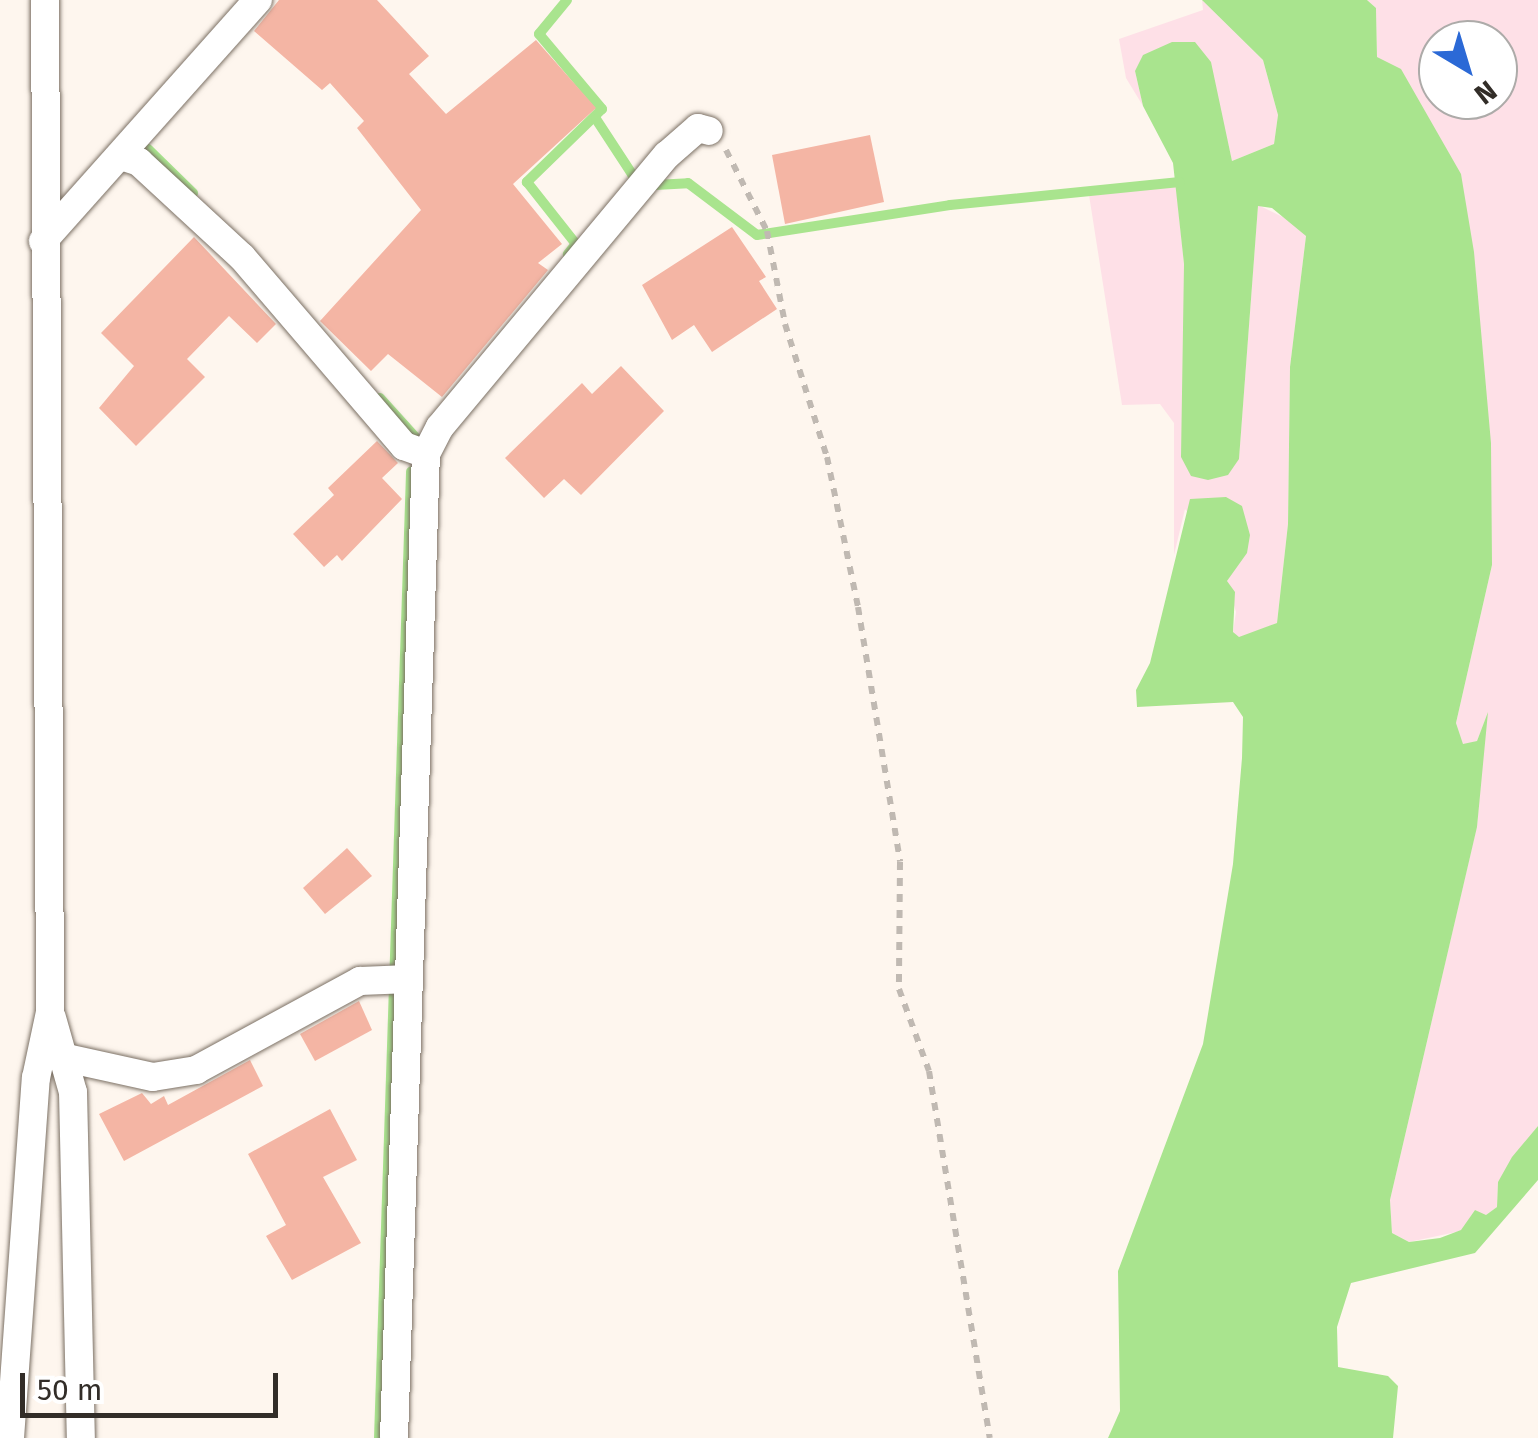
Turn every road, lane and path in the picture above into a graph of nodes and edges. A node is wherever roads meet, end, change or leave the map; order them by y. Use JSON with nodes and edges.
{"nodes":[{"id":1,"x":45,"y":0,"type":"edge"},
{"id":2,"x":258,"y":0,"type":"edge"},
{"id":3,"x":709,"y":131,"type":"joint"},
{"id":4,"x":124,"y":157,"type":"junction"},
{"id":5,"x":43,"y":241,"type":"junction"},
{"id":6,"x":426,"y":454,"type":"junction"},
{"id":7,"x":399,"y":980,"type":"junction"},
{"id":8,"x":53,"y":1056,"type":"junction"},
{"id":9,"x":10,"y":1438,"type":"edge"},
{"id":10,"x":81,"y":1438,"type":"edge"},
{"id":11,"x":394,"y":1438,"type":"edge"},
{"id":12,"x":990,"y":1438,"type":"edge"}],
"edges":[{"from":1,"to":5,"type":"street"},
{"from":2,"to":4,"type":"street"},
{"from":3,"to":6,"type":"street"},
{"from":3,"to":12,"type":"path"},
{"from":4,"to":5,"type":"street"},
{"from":4,"to":6,"type":"street"},
{"from":5,"to":8,"type":"street"},
{"from":6,"to":7,"type":"street"},
{"from":7,"to":8,"type":"street"},
{"from":7,"to":11,"type":"street"},
{"from":8,"to":9,"type":"street"},
{"from":8,"to":10,"type":"street"}]}
